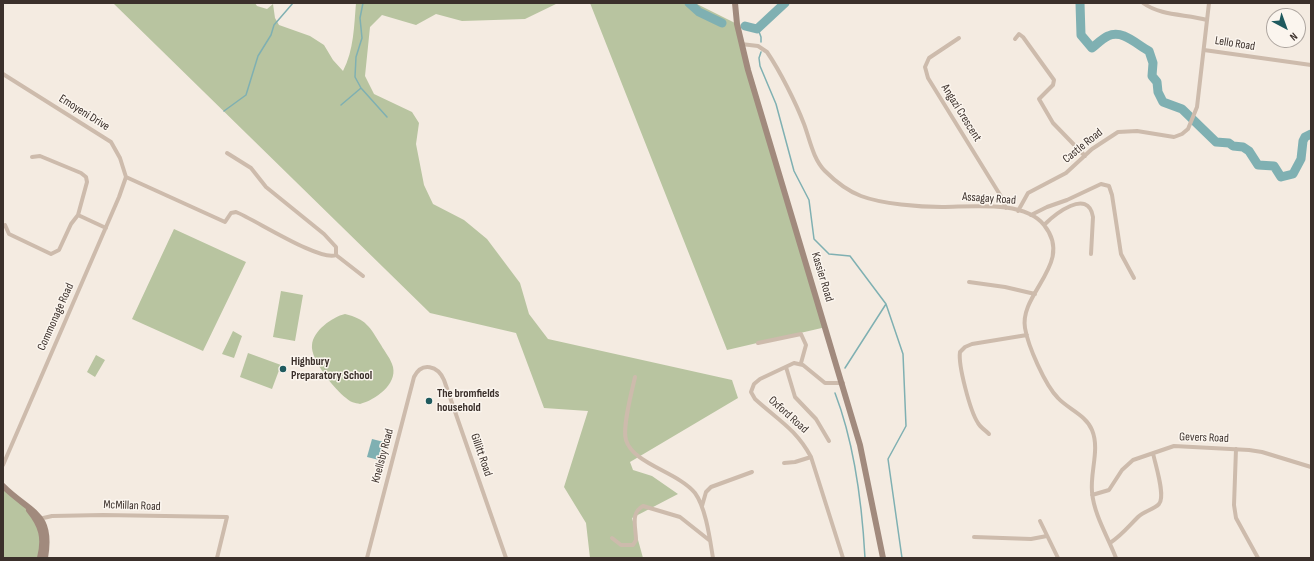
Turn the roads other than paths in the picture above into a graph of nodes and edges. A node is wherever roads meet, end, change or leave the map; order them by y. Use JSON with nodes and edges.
{"nodes":[{"id":1,"x":735,"y":3,"type":"edge"},
{"id":2,"x":1143,"y":3,"type":"edge"},
{"id":3,"x":1209,"y":3,"type":"edge"},
{"id":4,"x":1207,"y":20,"type":"junction"},
{"id":5,"x":959,"y":38,"type":"dead end"},
{"id":6,"x":1015,"y":39,"type":"dead end"},
{"id":7,"x":741,"y":44,"type":"junction"},
{"id":8,"x":1204,"y":50,"type":"junction"},
{"id":9,"x":1311,"y":65,"type":"edge"},
{"id":10,"x":3,"y":74,"type":"edge"},
{"id":11,"x":227,"y":153,"type":"dead end"},
{"id":12,"x":1085,"y":156,"type":"junction"},
{"id":13,"x":32,"y":157,"type":"dead end"},
{"id":14,"x":126,"y":177,"type":"junction"},
{"id":15,"x":1006,"y":208,"type":"junction"},
{"id":16,"x":1018,"y":211,"type":"junction"},
{"id":17,"x":78,"y":215,"type":"junction"},
{"id":18,"x":1032,"y":215,"type":"junction"},
{"id":19,"x":5,"y":225,"type":"dead end"},
{"id":20,"x":1044,"y":225,"type":"junction"},
{"id":21,"x":106,"y":228,"type":"junction"},
{"id":22,"x":1091,"y":254,"type":"dead end"},
{"id":23,"x":336,"y":255,"type":"junction"},
{"id":24,"x":363,"y":276,"type":"dead end"},
{"id":25,"x":1134,"y":278,"type":"dead end"},
{"id":26,"x":969,"y":282,"type":"dead end"},
{"id":27,"x":1035,"y":294,"type":"junction"},
{"id":28,"x":1027,"y":335,"type":"junction"},
{"id":29,"x":758,"y":343,"type":"dead end"},
{"id":30,"x":801,"y":364,"type":"junction"},
{"id":31,"x":428,"y":367,"type":"joint"},
{"id":32,"x":786,"y":367,"type":"junction"},
{"id":33,"x":635,"y":377,"type":"dead end"},
{"id":34,"x":843,"y":383,"type":"junction"},
{"id":35,"x":989,"y":434,"type":"dead end"},
{"id":36,"x":829,"y":442,"type":"dead end"},
{"id":37,"x":1236,"y":449,"type":"junction"},
{"id":38,"x":1153,"y":453,"type":"junction"},
{"id":39,"x":811,"y":457,"type":"junction"},
{"id":40,"x":784,"y":463,"type":"dead end"},
{"id":41,"x":3,"y":465,"type":"edge"},
{"id":42,"x":1311,"y":467,"type":"edge"},
{"id":43,"x":752,"y":472,"type":"dead end"},
{"id":44,"x":3,"y":486,"type":"edge"},
{"id":45,"x":1092,"y":495,"type":"junction"},
{"id":46,"x":702,"y":507,"type":"junction"},
{"id":47,"x":39,"y":519,"type":"junction"},
{"id":48,"x":1040,"y":521,"type":"dead end"},
{"id":49,"x":1047,"y":536,"type":"junction"},
{"id":50,"x":974,"y":537,"type":"dead end"},
{"id":51,"x":612,"y":538,"type":"dead end"},
{"id":52,"x":709,"y":541,"type":"junction"},
{"id":53,"x":1110,"y":543,"type":"junction"},
{"id":54,"x":40,"y":558,"type":"edge"},
{"id":55,"x":45,"y":558,"type":"edge"},
{"id":56,"x":217,"y":558,"type":"edge"},
{"id":57,"x":366,"y":558,"type":"edge"},
{"id":58,"x":506,"y":558,"type":"edge"},
{"id":59,"x":713,"y":558,"type":"edge"},
{"id":60,"x":843,"y":558,"type":"edge"},
{"id":61,"x":883,"y":558,"type":"edge"},
{"id":62,"x":1058,"y":558,"type":"edge"},
{"id":63,"x":1116,"y":558,"type":"edge"},
{"id":64,"x":1258,"y":558,"type":"edge"}],
"edges":[{"from":1,"to":7,"type":"main road","name":"Kassier Road"},
{"from":2,"to":4,"type":"street"},
{"from":3,"to":4,"type":"street","name":"Castle Road"},
{"from":4,"to":8,"type":"street","name":"Castle Road"},
{"from":5,"to":15,"type":"street","name":"Angazi Crescent"},
{"from":6,"to":12,"type":"street"},
{"from":7,"to":15,"type":"street","name":"Assagay Road"},
{"from":7,"to":34,"type":"main road","name":"Kassier Road"},
{"from":8,"to":9,"type":"street","name":"Lello Road"},
{"from":8,"to":12,"type":"street","name":"Castle Road"},
{"from":10,"to":14,"type":"street","name":"Emoyeni Drive"},
{"from":11,"to":23,"type":"street"},
{"from":12,"to":16,"type":"street","name":"Castle Road"},
{"from":13,"to":17,"type":"street"},
{"from":14,"to":21,"type":"street","name":"Commonage Road"},
{"from":14,"to":23,"type":"street"},
{"from":15,"to":16,"type":"street","name":"Assagay Road"},
{"from":16,"to":18,"type":"street","name":"Assagay Road"},
{"from":17,"to":19,"type":"street"},
{"from":17,"to":21,"type":"street"},
{"from":18,"to":20,"type":"street","name":"Assagay Road"},
{"from":18,"to":25,"type":"street"},
{"from":20,"to":22,"type":"street"},
{"from":20,"to":27,"type":"street","name":"Assagay Road"},
{"from":21,"to":41,"type":"street","name":"Commonage Road"},
{"from":23,"to":24,"type":"street"},
{"from":26,"to":27,"type":"street"},
{"from":27,"to":28,"type":"street","name":"Assagay Road"},
{"from":28,"to":35,"type":"street"},
{"from":28,"to":45,"type":"street","name":"Assagay Road"},
{"from":29,"to":30,"type":"street"},
{"from":30,"to":32,"type":"street","name":"Oxford Road"},
{"from":30,"to":34,"type":"street"},
{"from":31,"to":57,"type":"street","name":"Knellsby Road"},
{"from":31,"to":58,"type":"street","name":"Gillitt Road"},
{"from":32,"to":36,"type":"street"},
{"from":32,"to":39,"type":"street","name":"Oxford Road"},
{"from":33,"to":46,"type":"street"},
{"from":34,"to":61,"type":"main road","name":"Kassier Road"},
{"from":37,"to":38,"type":"street","name":"Gevers Road"},
{"from":37,"to":42,"type":"street","name":"Gevers Road"},
{"from":37,"to":64,"type":"street"},
{"from":38,"to":45,"type":"street","name":"Gevers Road"},
{"from":38,"to":53,"type":"street"},
{"from":39,"to":40,"type":"street"},
{"from":39,"to":60,"type":"street","name":"Oxford Road"},
{"from":43,"to":46,"type":"street"},
{"from":44,"to":47,"type":"main road"},
{"from":45,"to":53,"type":"street","name":"Assagay Road"},
{"from":46,"to":52,"type":"street"},
{"from":47,"to":54,"type":"main road"},
{"from":47,"to":55,"type":"main road"},
{"from":47,"to":56,"type":"street","name":"McMillan Road"},
{"from":48,"to":49,"type":"street"},
{"from":49,"to":50,"type":"street"},
{"from":49,"to":62,"type":"street"},
{"from":51,"to":52,"type":"street"},
{"from":52,"to":59,"type":"street"},
{"from":53,"to":63,"type":"street","name":"Assagay Road"}]}
